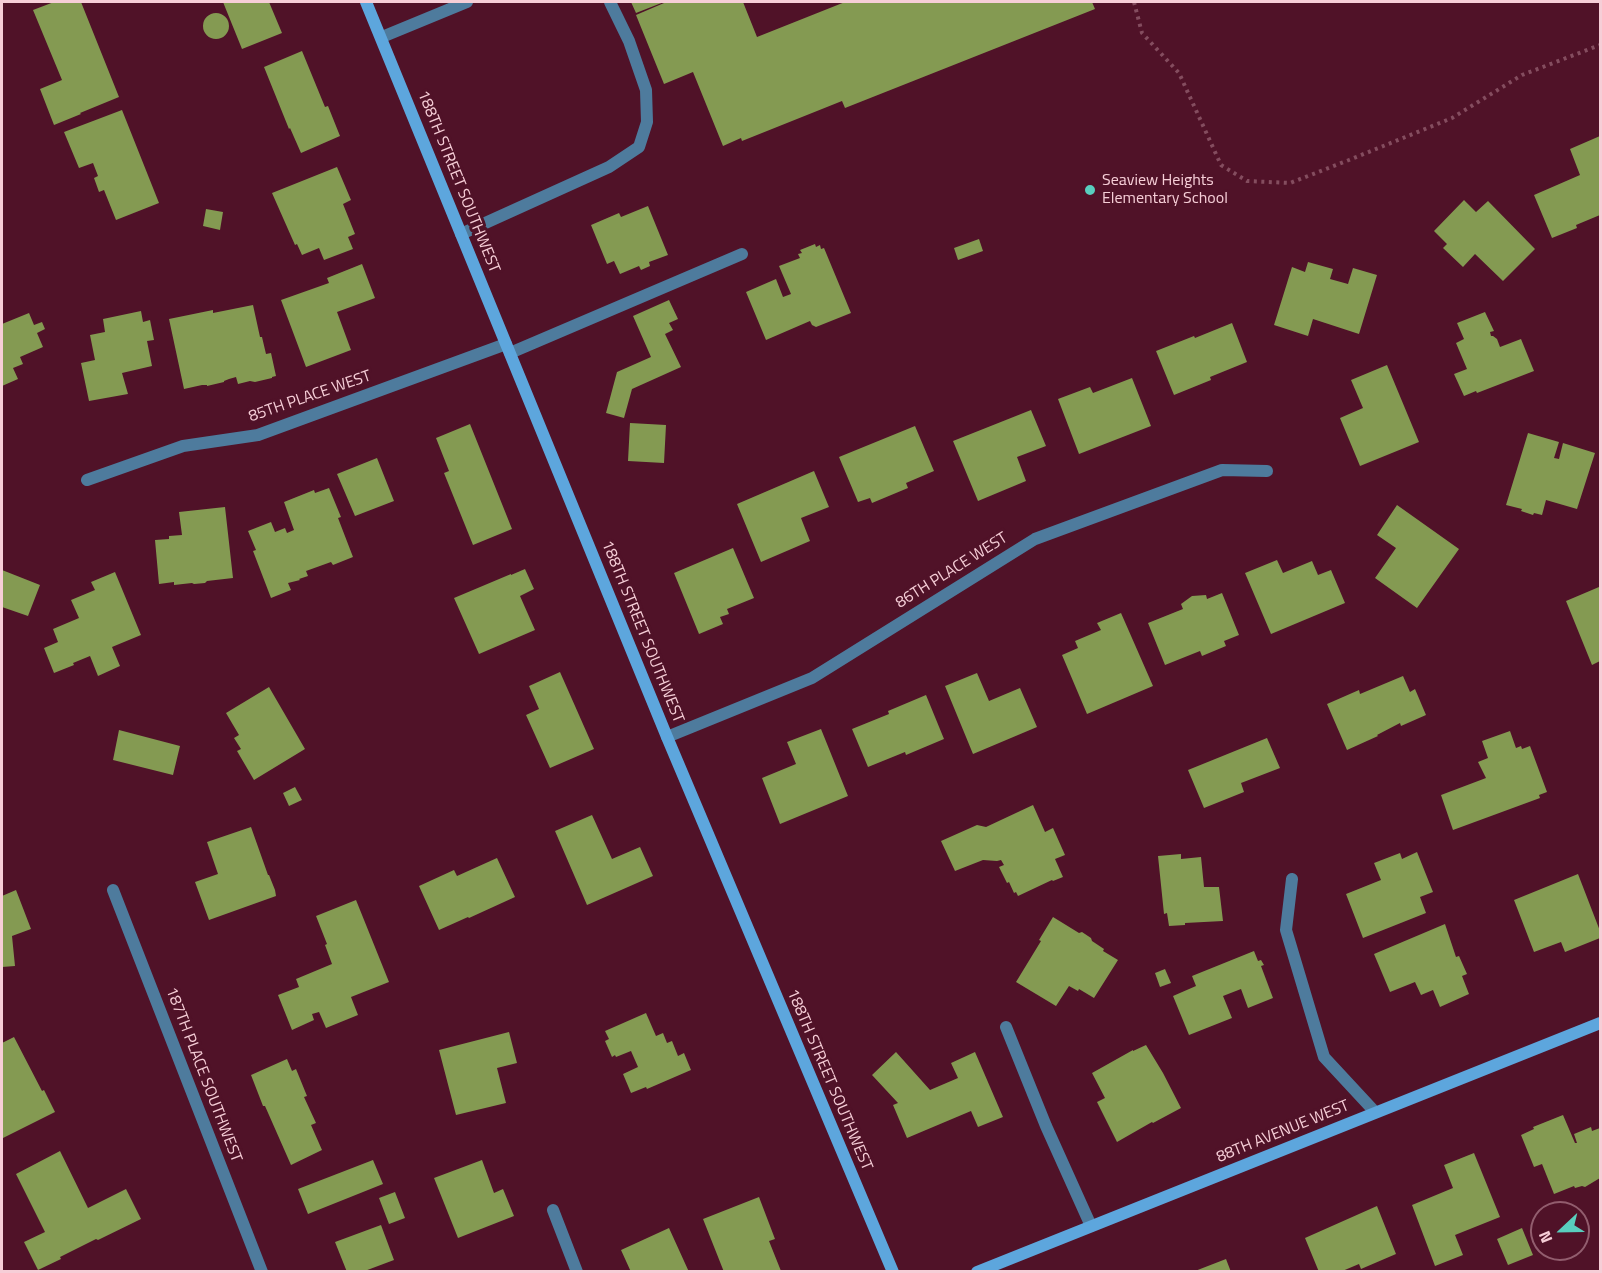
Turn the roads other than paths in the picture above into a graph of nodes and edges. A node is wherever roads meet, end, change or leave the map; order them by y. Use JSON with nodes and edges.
{"nodes":[{"id":1,"x":366,"y":2,"type":"edge"},
{"id":2,"x":467,"y":2,"type":"edge"},
{"id":3,"x":610,"y":2,"type":"edge"},
{"id":4,"x":381,"y":37,"type":"junction"},
{"id":5,"x":461,"y":234,"type":"junction"},
{"id":6,"x":742,"y":254,"type":"dead end"},
{"id":7,"x":508,"y":348,"type":"junction"},
{"id":8,"x":1267,"y":471,"type":"dead end"},
{"id":9,"x":87,"y":480,"type":"dead end"},
{"id":10,"x":667,"y":737,"type":"junction"},
{"id":11,"x":1292,"y":879,"type":"dead end"},
{"id":12,"x":113,"y":890,"type":"dead end"},
{"id":13,"x":1600,"y":1023,"type":"edge"},
{"id":14,"x":1006,"y":1027,"type":"dead end"},
{"id":15,"x":1375,"y":1112,"type":"junction"},
{"id":16,"x":553,"y":1210,"type":"dead end"},
{"id":17,"x":1091,"y":1226,"type":"junction"},
{"id":18,"x":262,"y":1272,"type":"edge"},
{"id":19,"x":577,"y":1272,"type":"edge"},
{"id":20,"x":892,"y":1272,"type":"edge"},
{"id":21,"x":977,"y":1272,"type":"edge"}],
"edges":[{"from":1,"to":4,"type":"street","name":"188TH STREET SOUTHWEST"},
{"from":2,"to":4,"type":"street"},
{"from":3,"to":5,"type":"street"},
{"from":4,"to":5,"type":"street","name":"188TH STREET SOUTHWEST"},
{"from":5,"to":7,"type":"street","name":"188TH STREET SOUTHWEST"},
{"from":6,"to":7,"type":"street","name":"85TH PLACE WEST"},
{"from":7,"to":9,"type":"street","name":"85TH PLACE WEST"},
{"from":7,"to":10,"type":"street","name":"188TH STREET SOUTHWEST"},
{"from":8,"to":10,"type":"street","name":"86TH PLACE WEST"},
{"from":10,"to":20,"type":"street","name":"188TH STREET SOUTHWEST"},
{"from":11,"to":15,"type":"street"},
{"from":12,"to":18,"type":"street","name":"187TH PLACE SOUTHWEST"},
{"from":13,"to":15,"type":"street","name":"88TH AVENUE WEST"},
{"from":14,"to":17,"type":"street"},
{"from":15,"to":17,"type":"street","name":"88TH AVENUE WEST"},
{"from":16,"to":19,"type":"street"},
{"from":17,"to":21,"type":"street","name":"88TH AVENUE WEST"}]}
